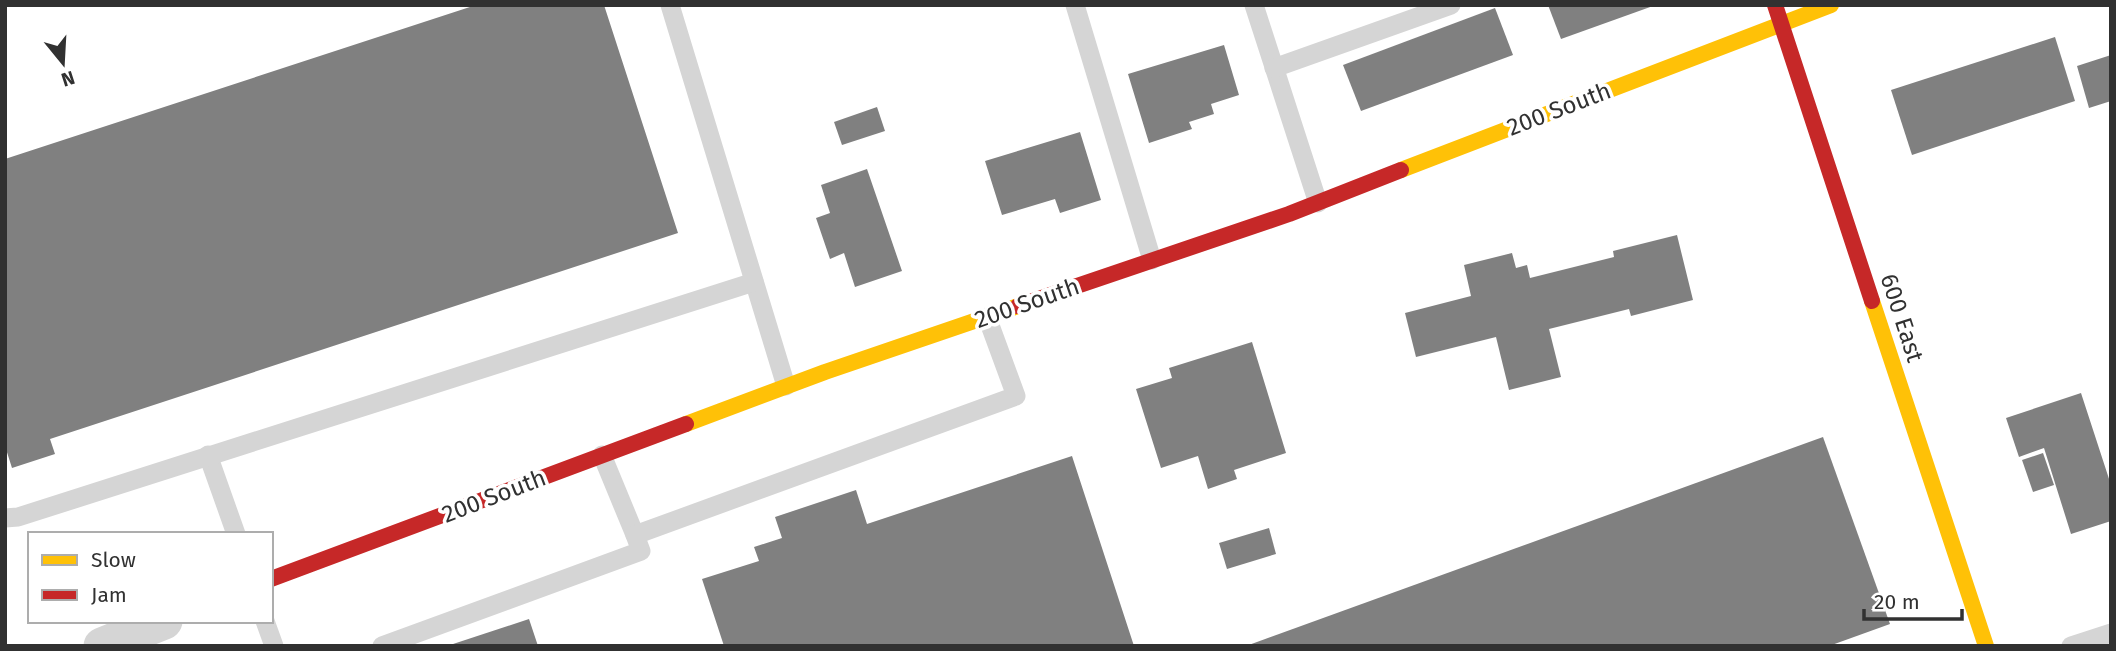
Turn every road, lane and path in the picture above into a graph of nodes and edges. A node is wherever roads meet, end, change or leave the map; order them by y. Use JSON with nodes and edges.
{"nodes":[{"id":1,"x":670,"y":5,"type":"edge"},
{"id":2,"x":1075,"y":5,"type":"edge"},
{"id":3,"x":1254,"y":5,"type":"edge"},
{"id":4,"x":1451,"y":5,"type":"edge"},
{"id":5,"x":1775,"y":5,"type":"edge"},
{"id":6,"x":1832,"y":5,"type":"edge"},
{"id":7,"x":1781,"y":23,"type":"junction"},
{"id":8,"x":1274,"y":68,"type":"junction"},
{"id":9,"x":1318,"y":203,"type":"junction"},
{"id":10,"x":1152,"y":260,"type":"junction"},
{"id":11,"x":754,"y":282,"type":"junction"},
{"id":12,"x":987,"y":317,"type":"junction"},
{"id":13,"x":786,"y":386,"type":"junction"},
{"id":14,"x":208,"y":455,"type":"junction"},
{"id":15,"x":602,"y":455,"type":"junction"},
{"id":16,"x":5,"y":518,"type":"edge"},
{"id":17,"x":235,"y":532,"type":"edge"},
{"id":18,"x":635,"y":536,"type":"junction"},
{"id":19,"x":273,"y":578,"type":"edge"},
{"id":20,"x":159,"y":623,"type":"edge"},
{"id":21,"x":266,"y":623,"type":"edge"},
{"id":22,"x":2111,"y":633,"type":"edge"},
{"id":23,"x":102,"y":646,"type":"edge"},
{"id":24,"x":274,"y":646,"type":"edge"},
{"id":25,"x":382,"y":646,"type":"edge"},
{"id":26,"x":1986,"y":646,"type":"edge"},
{"id":27,"x":2071,"y":646,"type":"edge"}],
"edges":[{"from":1,"to":11,"type":"lane"},
{"from":2,"to":10,"type":"lane"},
{"from":3,"to":8,"type":"lane"},
{"from":4,"to":8,"type":"lane"},
{"from":5,"to":7,"type":"street","name":"600 East"},
{"from":6,"to":7,"type":"street","name":"200 South"},
{"from":7,"to":9,"type":"street","name":"200 South"},
{"from":7,"to":26,"type":"street","name":"600 East"},
{"from":8,"to":9,"type":"lane"},
{"from":9,"to":10,"type":"street","name":"200 South"},
{"from":10,"to":12,"type":"street","name":"200 South"},
{"from":11,"to":13,"type":"lane"},
{"from":11,"to":14,"type":"lane"},
{"from":12,"to":13,"type":"street","name":"200 South"},
{"from":12,"to":18,"type":"lane"},
{"from":13,"to":15,"type":"street","name":"200 South"},
{"from":14,"to":16,"type":"lane"},
{"from":14,"to":17,"type":"lane"},
{"from":15,"to":18,"type":"lane"},
{"from":15,"to":19,"type":"street","name":"200 South"},
{"from":18,"to":25,"type":"lane"},
{"from":20,"to":23,"type":"street"},
{"from":21,"to":24,"type":"lane"},
{"from":22,"to":27,"type":"lane"}]}
